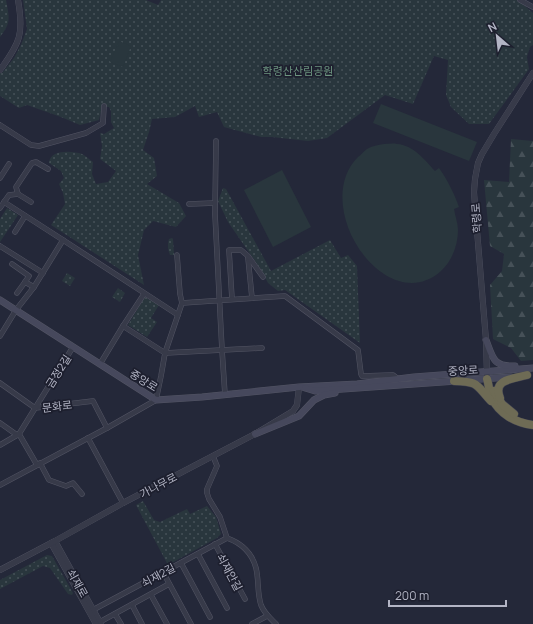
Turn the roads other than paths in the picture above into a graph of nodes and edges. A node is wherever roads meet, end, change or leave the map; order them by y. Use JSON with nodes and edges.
{"nodes":[{"id":1,"x":18,"y":0,"type":"edge"},
{"id":2,"x":520,"y":0,"type":"edge"},
{"id":3,"x":533,"y":7,"type":"edge"},
{"id":4,"x":0,"y":70,"type":"edge"},
{"id":5,"x":533,"y":73,"type":"edge"},
{"id":6,"x":104,"y":106,"type":"dead end"},
{"id":7,"x":0,"y":125,"type":"edge"},
{"id":8,"x":216,"y":141,"type":"dead end"},
{"id":9,"x":9,"y":164,"type":"dead end"},
{"id":10,"x":48,"y":169,"type":"dead end"},
{"id":11,"x":0,"y":178,"type":"edge"},
{"id":12,"x":18,"y":194,"type":"junction"},
{"id":13,"x":4,"y":202,"type":"junction"},
{"id":14,"x":31,"y":202,"type":"dead end"},
{"id":15,"x":215,"y":203,"type":"junction"},
{"id":16,"x":189,"y":204,"type":"dead end"},
{"id":17,"x":0,"y":208,"type":"edge"},
{"id":18,"x":25,"y":216,"type":"junction"},
{"id":19,"x":15,"y":232,"type":"dead end"},
{"id":20,"x":63,"y":240,"type":"junction"},
{"id":21,"x":0,"y":246,"type":"edge"},
{"id":22,"x":177,"y":255,"type":"dead end"},
{"id":23,"x":248,"y":256,"type":"junction"},
{"id":24,"x":12,"y":264,"type":"dead end"},
{"id":25,"x":43,"y":272,"type":"junction"},
{"id":26,"x":263,"y":276,"type":"dead end"},
{"id":27,"x":25,"y":282,"type":"junction"},
{"id":28,"x":34,"y":287,"type":"junction"},
{"id":29,"x":16,"y":293,"type":"dead end"},
{"id":30,"x":144,"y":294,"type":"junction"},
{"id":31,"x":252,"y":298,"type":"junction"},
{"id":32,"x":232,"y":299,"type":"junction"},
{"id":33,"x":0,"y":300,"type":"edge"},
{"id":34,"x":219,"y":300,"type":"junction"},
{"id":35,"x":182,"y":303,"type":"junction"},
{"id":36,"x":16,"y":310,"type":"junction"},
{"id":37,"x":178,"y":315,"type":"junction"},
{"id":38,"x":123,"y":326,"type":"junction"},
{"id":39,"x":0,"y":336,"type":"edge"},
{"id":40,"x":486,"y":340,"type":"junction"},
{"id":41,"x":73,"y":347,"type":"junction"},
{"id":42,"x":262,"y":348,"type":"dead end"},
{"id":43,"x":222,"y":350,"type":"junction"},
{"id":44,"x":165,"y":353,"type":"junction"},
{"id":45,"x":100,"y":364,"type":"junction"},
{"id":46,"x":533,"y":364,"type":"edge"},
{"id":47,"x":533,"y":368,"type":"edge"},
{"id":48,"x":530,"y":375,"type":"edge"},
{"id":49,"x":487,"y":376,"type":"junction"},
{"id":50,"x":398,"y":379,"type":"junction"},
{"id":51,"x":454,"y":381,"type":"junction"},
{"id":52,"x":0,"y":383,"type":"edge"},
{"id":53,"x":299,"y":387,"type":"junction"},
{"id":54,"x":363,"y":388,"type":"junction"},
{"id":55,"x":225,"y":395,"type":"junction"},
{"id":56,"x":156,"y":400,"type":"junction"},
{"id":57,"x":500,"y":406,"type":"junction"},
{"id":58,"x":36,"y":408,"type":"junction"},
{"id":59,"x":533,"y":421,"type":"edge"},
{"id":60,"x":0,"y":423,"type":"edge"},
{"id":61,"x":533,"y":425,"type":"edge"},
{"id":62,"x":107,"y":428,"type":"junction"},
{"id":63,"x":18,"y":434,"type":"junction"},
{"id":64,"x":255,"y":434,"type":"junction"},
{"id":65,"x":88,"y":438,"type":"junction"},
{"id":66,"x":0,"y":445,"type":"edge"},
{"id":67,"x":213,"y":456,"type":"junction"},
{"id":68,"x":39,"y":464,"type":"junction"},
{"id":69,"x":0,"y":485,"type":"edge"},
{"id":70,"x":82,"y":494,"type":"dead end"},
{"id":71,"x":122,"y":504,"type":"junction"},
{"id":72,"x":227,"y":538,"type":"junction"},
{"id":73,"x":53,"y":542,"type":"junction"},
{"id":74,"x":215,"y":544,"type":"junction"},
{"id":75,"x":198,"y":554,"type":"junction"},
{"id":76,"x":181,"y":563,"type":"junction"},
{"id":77,"x":0,"y":570,"type":"edge"},
{"id":78,"x":163,"y":572,"type":"junction"},
{"id":79,"x":169,"y":584,"type":"junction"},
{"id":80,"x":151,"y":594,"type":"junction"},
{"id":81,"x":245,"y":599,"type":"dead end"},
{"id":82,"x":132,"y":604,"type":"junction"},
{"id":83,"x":228,"y":608,"type":"dead end"},
{"id":84,"x":91,"y":611,"type":"junction"},
{"id":85,"x":115,"y":614,"type":"junction"},
{"id":86,"x":267,"y":616,"type":"junction"},
{"id":87,"x":210,"y":617,"type":"dead end"},
{"id":88,"x":98,"y":623,"type":"edge"},
{"id":89,"x":121,"y":624,"type":"edge"},
{"id":90,"x":142,"y":624,"type":"edge"},
{"id":91,"x":167,"y":624,"type":"edge"},
{"id":92,"x":191,"y":624,"type":"edge"},
{"id":93,"x":252,"y":624,"type":"edge"},
{"id":94,"x":276,"y":624,"type":"edge"}],
"edges":[{"from":1,"to":4,"type":"street"},
{"from":2,"to":3,"type":"street"},
{"from":5,"to":40,"type":"street","name":"학령로"},
{"from":6,"to":7,"type":"street"},
{"from":8,"to":15,"type":"street"},
{"from":9,"to":11,"type":"street"},
{"from":10,"to":12,"type":"street"},
{"from":12,"to":13,"type":"street"},
{"from":12,"to":14,"type":"street"},
{"from":13,"to":17,"type":"street"},
{"from":13,"to":18,"type":"street"},
{"from":15,"to":16,"type":"street"},
{"from":15,"to":34,"type":"street"},
{"from":18,"to":19,"type":"street"},
{"from":18,"to":20,"type":"street"},
{"from":20,"to":25,"type":"street"},
{"from":20,"to":30,"type":"street"},
{"from":21,"to":25,"type":"street"},
{"from":22,"to":35,"type":"street"},
{"from":23,"to":26,"type":"street"},
{"from":23,"to":31,"type":"street"},
{"from":23,"to":32,"type":"street"},
{"from":24,"to":27,"type":"street"},
{"from":25,"to":28,"type":"street"},
{"from":27,"to":28,"type":"street"},
{"from":27,"to":29,"type":"street"},
{"from":28,"to":36,"type":"street"},
{"from":30,"to":37,"type":"street"},
{"from":30,"to":38,"type":"street"},
{"from":31,"to":32,"type":"street"},
{"from":31,"to":50,"type":"street"},
{"from":32,"to":34,"type":"street"},
{"from":33,"to":36,"type":"main road","name":"중앙로"},
{"from":34,"to":35,"type":"street"},
{"from":34,"to":43,"type":"street"},
{"from":35,"to":37,"type":"street"},
{"from":36,"to":39,"type":"street"},
{"from":36,"to":41,"type":"main road","name":"중앙로"},
{"from":37,"to":44,"type":"street"},
{"from":38,"to":44,"type":"street"},
{"from":38,"to":45,"type":"street"},
{"from":40,"to":46,"type":"main road"},
{"from":40,"to":49,"type":"street","name":"학령로"},
{"from":41,"to":45,"type":"main road","name":"중앙로"},
{"from":41,"to":58,"type":"street","name":"금정2길"},
{"from":42,"to":43,"type":"street"},
{"from":43,"to":44,"type":"street"},
{"from":43,"to":55,"type":"street"},
{"from":44,"to":56,"type":"street"},
{"from":45,"to":56,"type":"main road","name":"중앙로"},
{"from":47,"to":49,"type":"main road","name":"중앙로"},
{"from":48,"to":49,"type":"main road","name":"중앙로"},
{"from":48,"to":57,"type":"highway"},
{"from":49,"to":50,"type":"main road","name":"중앙로"},
{"from":49,"to":51,"type":"main road","name":"중앙로"},
{"from":49,"to":57,"type":"highway"},
{"from":50,"to":53,"type":"main road","name":"중앙로"},
{"from":51,"to":54,"type":"main road","name":"중앙로"},
{"from":51,"to":57,"type":"highway"},
{"from":52,"to":58,"type":"street","name":"문화로"},
{"from":53,"to":54,"type":"main road","name":"중앙로"},
{"from":53,"to":55,"type":"main road","name":"중앙로"},
{"from":53,"to":64,"type":"street","name":"가나무로"},
{"from":54,"to":64,"type":"main road"},
{"from":55,"to":56,"type":"main road","name":"중앙로"},
{"from":56,"to":62,"type":"street"},
{"from":57,"to":59,"type":"highway"},
{"from":57,"to":61,"type":"highway"},
{"from":58,"to":62,"type":"street","name":"문화로"},
{"from":58,"to":63,"type":"street","name":"금정2길"},
{"from":60,"to":63,"type":"street"},
{"from":62,"to":65,"type":"street"},
{"from":63,"to":66,"type":"street","name":"금정2길"},
{"from":63,"to":68,"type":"street"},
{"from":64,"to":67,"type":"street","name":"가나무로"},
{"from":65,"to":68,"type":"street"},
{"from":65,"to":71,"type":"street"},
{"from":67,"to":71,"type":"street","name":"가나무로"},
{"from":67,"to":72,"type":"street"},
{"from":68,"to":69,"type":"street"},
{"from":68,"to":70,"type":"street"},
{"from":71,"to":73,"type":"street","name":"가나무로"},
{"from":72,"to":74,"type":"street","name":"쇠재2길"},
{"from":72,"to":86,"type":"street"},
{"from":73,"to":77,"type":"street","name":"가나무로"},
{"from":73,"to":84,"type":"street"},
{"from":74,"to":75,"type":"street","name":"쇠재2길"},
{"from":74,"to":81,"type":"street","name":"쇠재안길"},
{"from":75,"to":76,"type":"street","name":"쇠재2길"},
{"from":75,"to":83,"type":"street","name":"쇠재안길"},
{"from":76,"to":78,"type":"street","name":"쇠재2길"},
{"from":76,"to":87,"type":"street"},
{"from":78,"to":79,"type":"street"},
{"from":78,"to":84,"type":"street","name":"쇠재2길"},
{"from":79,"to":80,"type":"street"},
{"from":79,"to":92,"type":"street"},
{"from":80,"to":82,"type":"street"},
{"from":80,"to":91,"type":"street"},
{"from":82,"to":85,"type":"street"},
{"from":82,"to":90,"type":"street"},
{"from":84,"to":88,"type":"street"},
{"from":85,"to":88,"type":"street"},
{"from":85,"to":89,"type":"street"},
{"from":86,"to":93,"type":"street"},
{"from":86,"to":94,"type":"street"}]}
